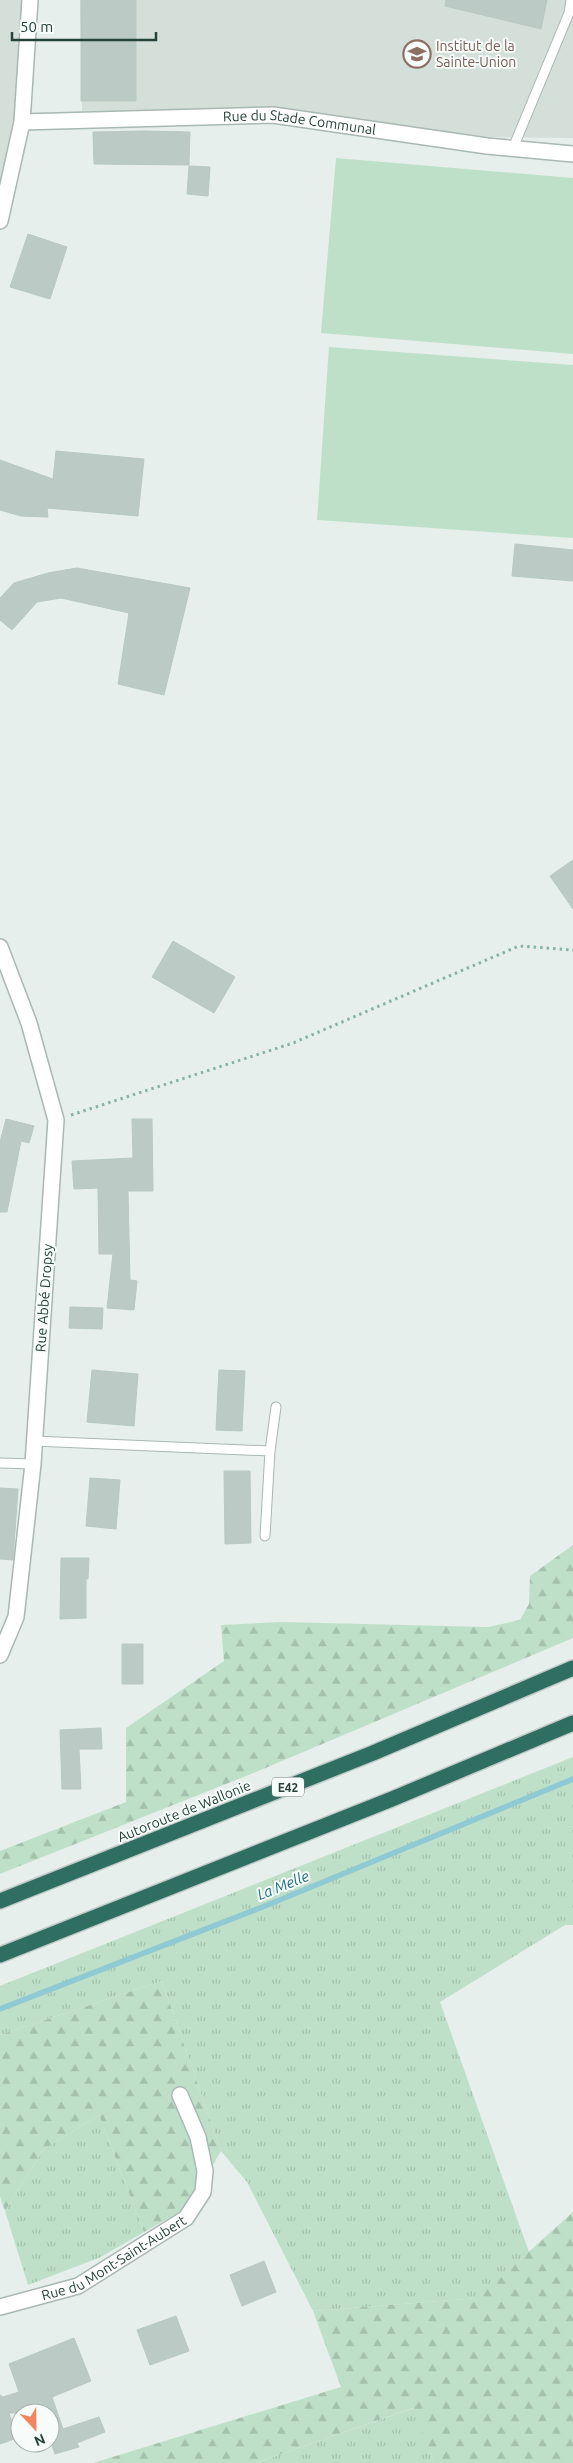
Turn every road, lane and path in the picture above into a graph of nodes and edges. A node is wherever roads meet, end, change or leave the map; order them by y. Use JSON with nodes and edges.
{"nodes":[{"id":1,"x":30,"y":0,"type":"edge"},
{"id":2,"x":572,"y":0,"type":"edge"},
{"id":3,"x":22,"y":122,"type":"junction"},
{"id":4,"x":513,"y":148,"type":"junction"},
{"id":5,"x":573,"y":154,"type":"edge"},
{"id":6,"x":0,"y":221,"type":"edge"},
{"id":7,"x":0,"y":947,"type":"edge"},
{"id":8,"x":573,"y":949,"type":"edge"},
{"id":9,"x":56,"y":1120,"type":"junction"},
{"id":10,"x":276,"y":1407,"type":"dead end"},
{"id":11,"x":34,"y":1441,"type":"junction"},
{"id":12,"x":270,"y":1451,"type":"junction"},
{"id":13,"x":0,"y":1463,"type":"edge"},
{"id":14,"x":33,"y":1464,"type":"junction"},
{"id":15,"x":266,"y":1536,"type":"dead end"},
{"id":16,"x":0,"y":1655,"type":"edge"},
{"id":17,"x":573,"y":1668,"type":"edge"},
{"id":18,"x":573,"y":1723,"type":"edge"},
{"id":19,"x":0,"y":1901,"type":"edge"},
{"id":20,"x":0,"y":1955,"type":"edge"},
{"id":21,"x":180,"y":2095,"type":"dead end"},
{"id":22,"x":0,"y":2308,"type":"edge"}],
"edges":[{"from":1,"to":3,"type":"street"},
{"from":2,"to":4,"type":"lane"},
{"from":3,"to":4,"type":"street","name":"Rue du Stade Communal"},
{"from":3,"to":6,"type":"street"},
{"from":4,"to":5,"type":"street","name":"Rue du Stade Communal"},
{"from":7,"to":9,"type":"street","name":"Rue Abbé Dropsy"},
{"from":8,"to":9,"type":"path"},
{"from":9,"to":11,"type":"street","name":"Rue Abbé Dropsy"},
{"from":10,"to":12,"type":"lane"},
{"from":11,"to":12,"type":"lane"},
{"from":11,"to":14,"type":"street","name":"Rue Abbé Dropsy"},
{"from":12,"to":15,"type":"lane"},
{"from":13,"to":14,"type":"lane"},
{"from":14,"to":16,"type":"street","name":"Rue Abbé Dropsy"},
{"from":17,"to":19,"type":"highway","name":"Autoroute de Wallonie","number":"E42"},
{"from":18,"to":20,"type":"highway"},
{"from":21,"to":22,"type":"street","name":"Rue du Mont-Saint-Aubert"}]}
